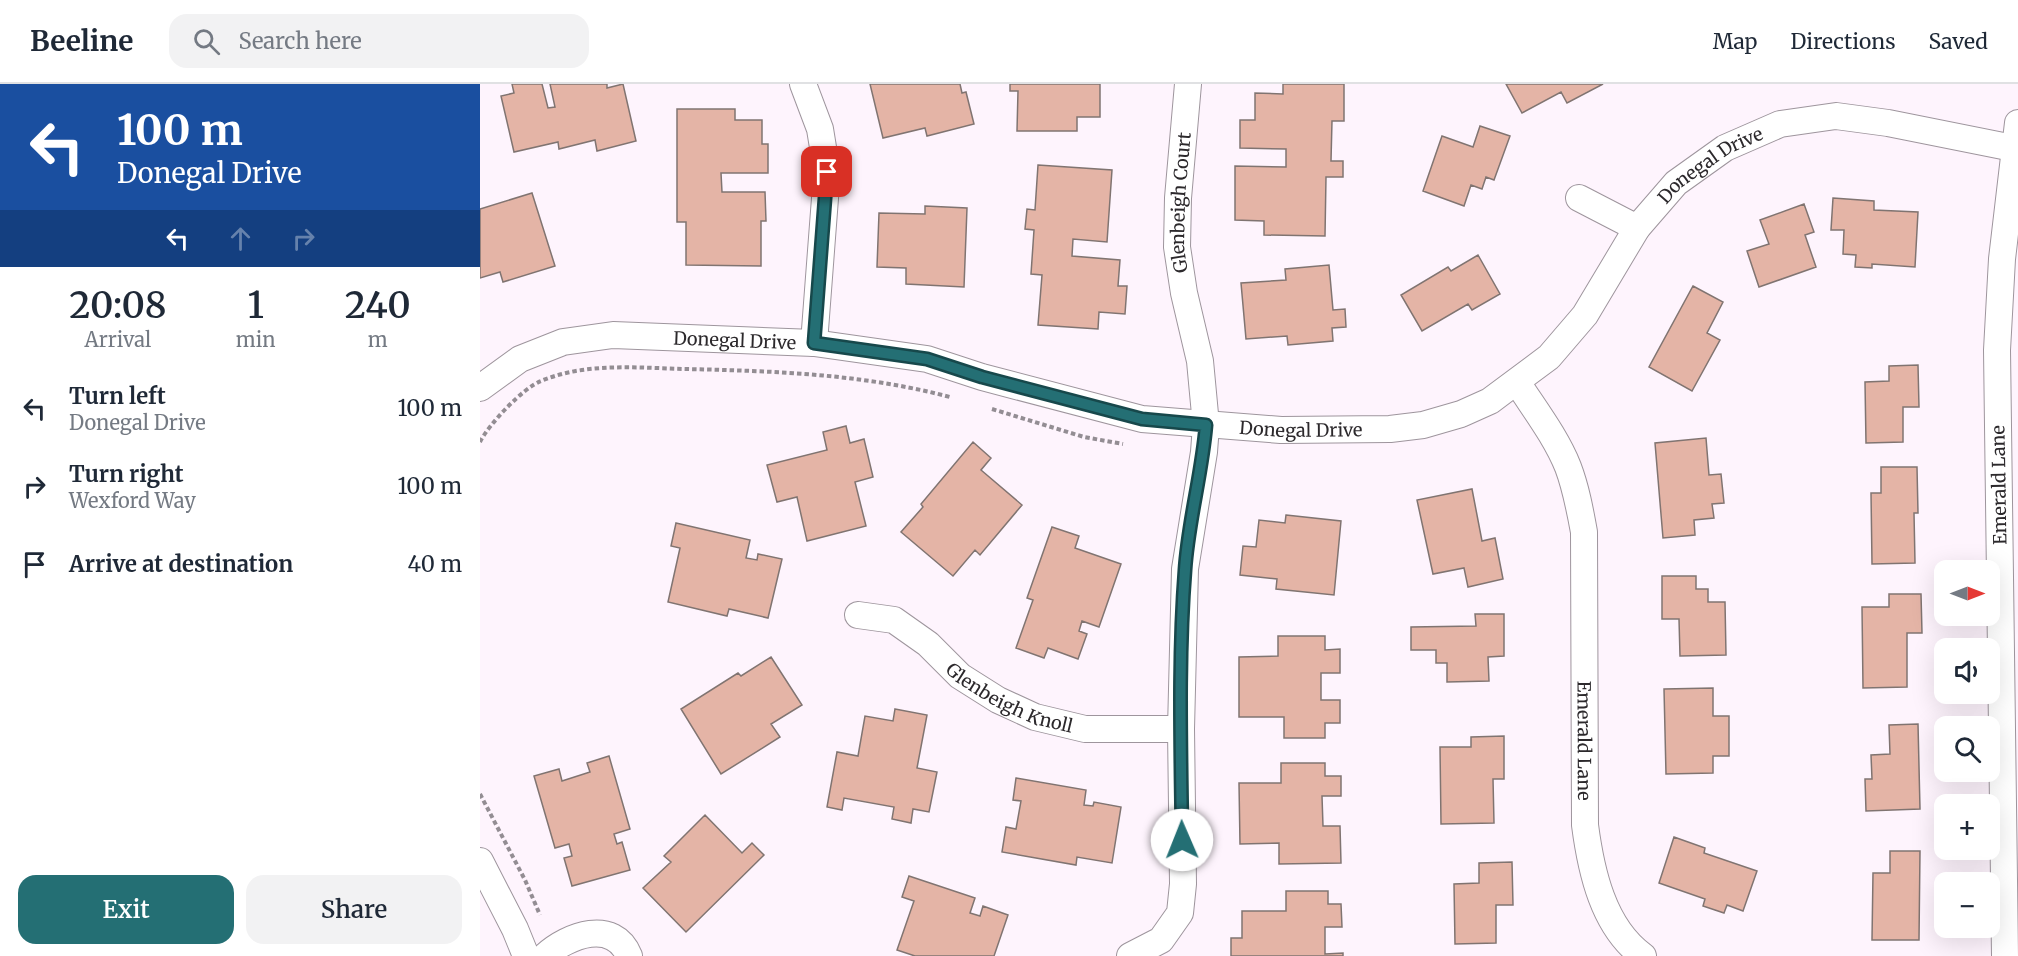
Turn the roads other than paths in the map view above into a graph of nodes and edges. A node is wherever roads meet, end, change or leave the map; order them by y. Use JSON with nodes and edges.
{"nodes":[{"id":1,"x":803,"y":84,"type":"edge"},
{"id":2,"x":1188,"y":84,"type":"edge"},
{"id":3,"x":2017,"y":140,"type":"edge"},
{"id":4,"x":1579,"y":198,"type":"dead end"},
{"id":5,"x":1637,"y":228,"type":"junction"},
{"id":6,"x":814,"y":343,"type":"junction"},
{"id":7,"x":1517,"y":382,"type":"junction"},
{"id":8,"x":481,"y":385,"type":"edge"},
{"id":9,"x":1206,"y":425,"type":"junction"},
{"id":10,"x":858,"y":615,"type":"dead end"},
{"id":11,"x":1181,"y":729,"type":"junction"},
{"id":12,"x":480,"y":861,"type":"edge"},
{"id":13,"x":550,"y":952,"type":"edge"},
{"id":14,"x":1639,"y":955,"type":"edge"},
{"id":15,"x":526,"y":956,"type":"edge"},
{"id":16,"x":629,"y":956,"type":"edge"},
{"id":17,"x":1130,"y":956,"type":"edge"},
{"id":18,"x":2005,"y":956,"type":"edge"}],
"edges":[{"from":1,"to":6,"type":"street"},
{"from":2,"to":9,"type":"street","name":"Glenbeigh Court"},
{"from":3,"to":5,"type":"street","name":"Donegal Drive"},
{"from":3,"to":18,"type":"street","name":"Emerald Lane"},
{"from":4,"to":5,"type":"street"},
{"from":5,"to":7,"type":"street","name":"Donegal Drive"},
{"from":6,"to":8,"type":"street","name":"Donegal Drive"},
{"from":6,"to":9,"type":"street","name":"Donegal Drive"},
{"from":7,"to":9,"type":"street","name":"Donegal Drive"},
{"from":7,"to":14,"type":"street","name":"Emerald Lane"},
{"from":9,"to":11,"type":"street","name":"Glenbeigh Court"},
{"from":10,"to":11,"type":"street","name":"Glenbeigh Knoll"},
{"from":11,"to":17,"type":"street","name":"Glenbeigh Court"},
{"from":12,"to":15,"type":"street"},
{"from":13,"to":16,"type":"street"}]}
